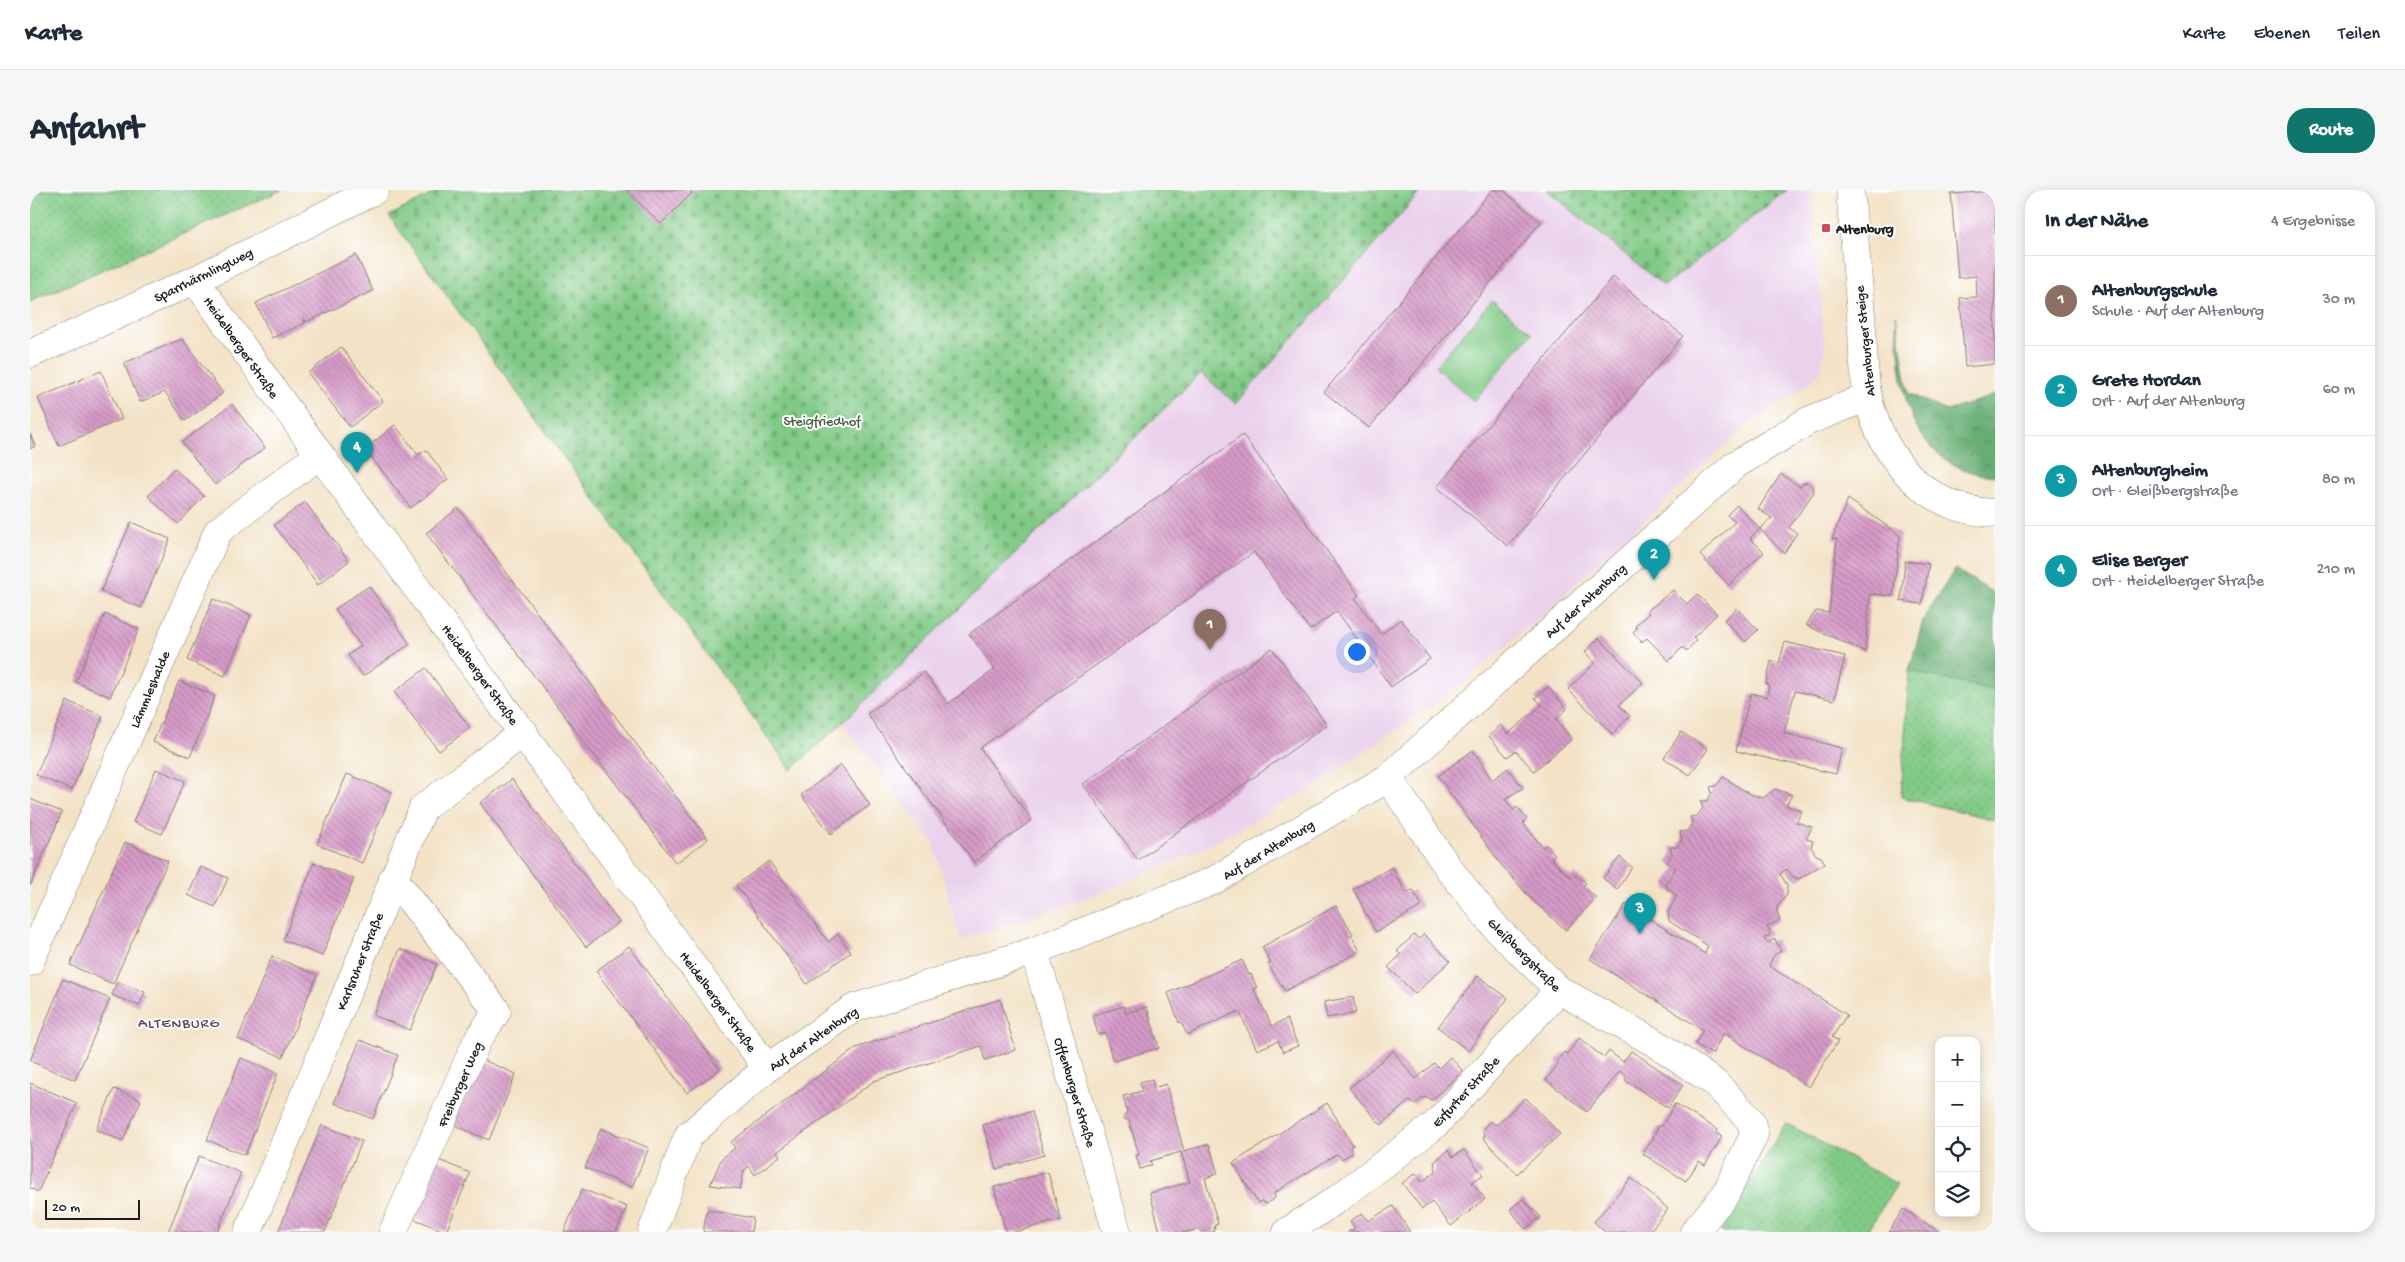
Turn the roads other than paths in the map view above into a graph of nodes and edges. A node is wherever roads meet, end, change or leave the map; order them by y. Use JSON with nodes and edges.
{"nodes":[{"id":1,"x":375,"y":190,"type":"edge"},
{"id":2,"x":1850,"y":190,"type":"edge"},
{"id":3,"x":195,"y":280,"type":"junction"},
{"id":4,"x":30,"y":354,"type":"edge"},
{"id":5,"x":1868,"y":397,"type":"junction"},
{"id":6,"x":319,"y":455,"type":"junction"},
{"id":7,"x":1995,"y":513,"type":"edge"},
{"id":8,"x":524,"y":732,"type":"junction"},
{"id":9,"x":1388,"y":778,"type":"junction"},
{"id":10,"x":394,"y":878,"type":"junction"},
{"id":11,"x":1034,"y":951,"type":"junction"},
{"id":12,"x":30,"y":962,"type":"edge"},
{"id":13,"x":1559,"y":990,"type":"junction"},
{"id":14,"x":768,"y":1068,"type":"junction"},
{"id":15,"x":248,"y":1232,"type":"edge"},
{"id":16,"x":394,"y":1232,"type":"edge"},
{"id":17,"x":652,"y":1232,"type":"edge"},
{"id":18,"x":1118,"y":1232,"type":"edge"},
{"id":19,"x":1287,"y":1232,"type":"edge"},
{"id":20,"x":1694,"y":1232,"type":"edge"}],
"edges":[{"from":1,"to":3,"type":"street","name":"Sparrhärmlingweg"},
{"from":2,"to":5,"type":"street","name":"Altenburger Steige"},
{"from":3,"to":4,"type":"street","name":"Sparrhärmlingweg"},
{"from":3,"to":6,"type":"street","name":"Heidelberger Straße"},
{"from":5,"to":7,"type":"street","name":"Altenburger Steige"},
{"from":5,"to":9,"type":"street","name":"Auf der Altenburg"},
{"from":6,"to":8,"type":"street","name":"Heidelberger Straße"},
{"from":6,"to":12,"type":"street","name":"Lämmleshalde"},
{"from":8,"to":10,"type":"street","name":"Karlsruher Straße"},
{"from":8,"to":14,"type":"street","name":"Heidelberger Straße"},
{"from":9,"to":11,"type":"street","name":"Auf der Altenburg"},
{"from":9,"to":13,"type":"street","name":"Gleißbergstraße"},
{"from":10,"to":15,"type":"street","name":"Karlsruher Straße"},
{"from":10,"to":16,"type":"street","name":"Freiburger Weg"},
{"from":11,"to":14,"type":"street","name":"Auf der Altenburg"},
{"from":11,"to":18,"type":"street","name":"Offenburger Straße"},
{"from":13,"to":19,"type":"street","name":"Erfurter Straße"},
{"from":13,"to":20,"type":"street","name":"Gleißbergstraße"},
{"from":14,"to":17,"type":"street","name":"Auf der Altenburg"}]}
